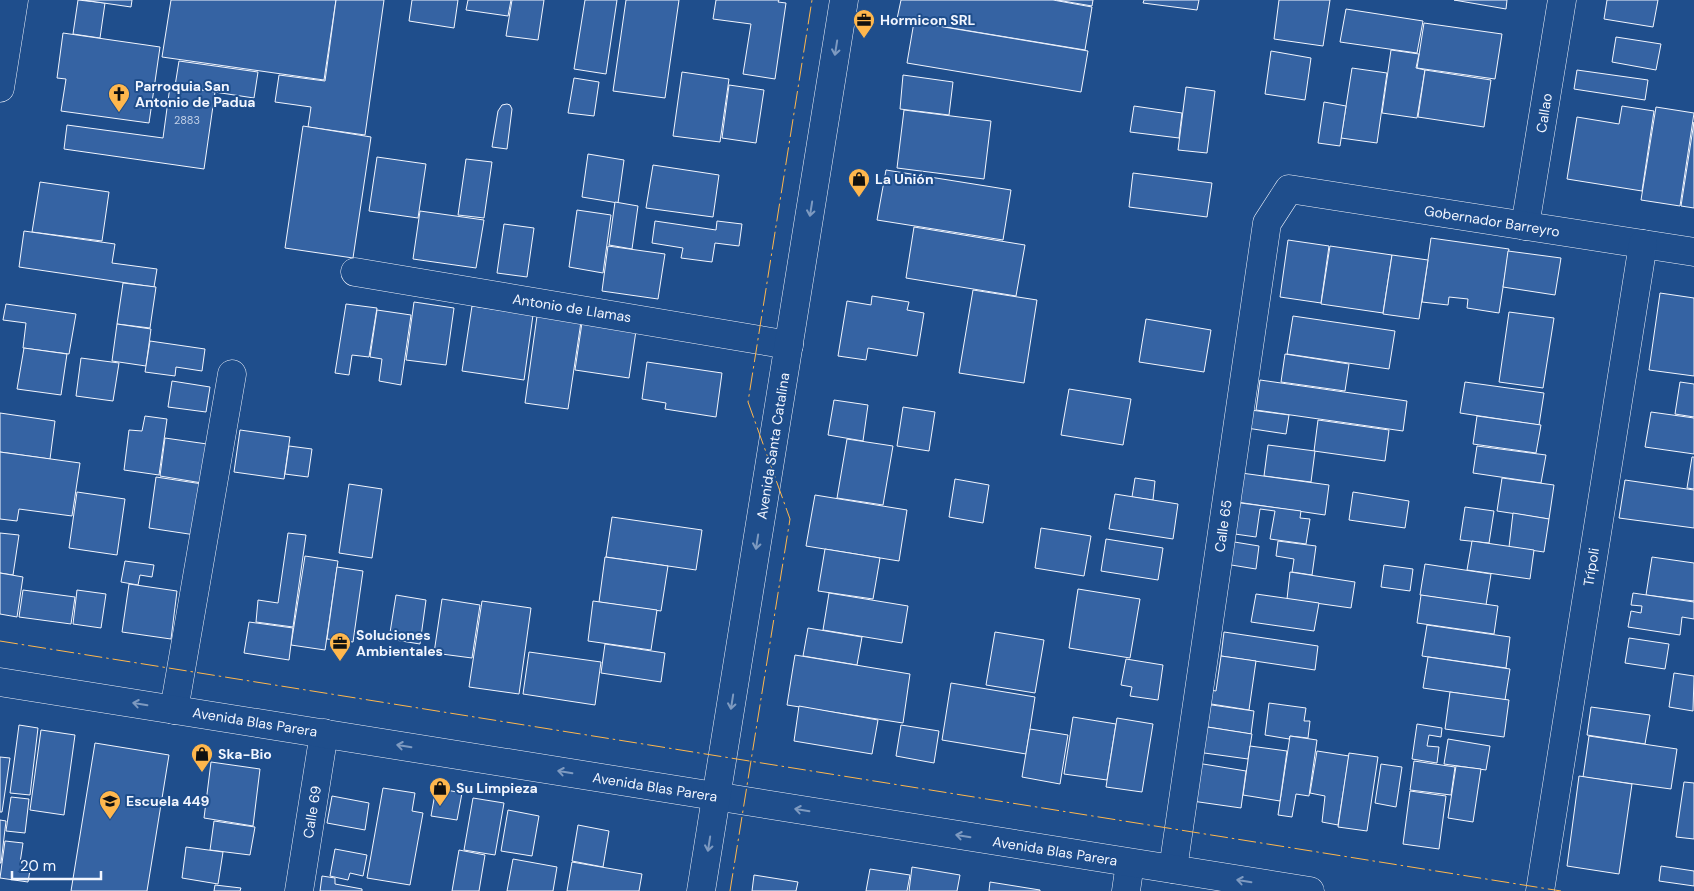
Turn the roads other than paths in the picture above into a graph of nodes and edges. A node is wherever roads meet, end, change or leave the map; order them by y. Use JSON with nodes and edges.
{"nodes":[{"id":1,"x":14,"y":0,"type":"edge"},
{"id":2,"x":844,"y":0,"type":"edge"},
{"id":3,"x":1562,"y":0,"type":"edge"},
{"id":4,"x":0,"y":88,"type":"edge"},
{"id":5,"x":1289,"y":189,"type":"joint"},
{"id":6,"x":1525,"y":226,"type":"junction"},
{"id":7,"x":1642,"y":244,"type":"junction"},
{"id":8,"x":1694,"y":252,"type":"edge"},
{"id":9,"x":355,"y":272,"type":"dead end"},
{"id":10,"x":789,"y":345,"type":"junction"},
{"id":11,"x":232,"y":374,"type":"dead end"},
{"id":12,"x":0,"y":682,"type":"edge"},
{"id":13,"x":174,"y":710,"type":"junction"},
{"id":14,"x":324,"y":734,"type":"junction"},
{"id":15,"x":716,"y":797,"type":"junction"},
{"id":16,"x":1130,"y":862,"type":"junction"},
{"id":17,"x":1173,"y":869,"type":"junction"},
{"id":18,"x":299,"y":891,"type":"edge"},
{"id":19,"x":702,"y":891,"type":"edge"},
{"id":20,"x":1126,"y":891,"type":"edge"},
{"id":21,"x":1310,"y":891,"type":"edge"},
{"id":22,"x":1540,"y":891,"type":"edge"}],
"edges":[{"from":1,"to":4,"type":"street"},
{"from":2,"to":10,"type":"street","name":"Avenida Santa Catalina","one_way":true},
{"from":3,"to":6,"type":"street","name":"Callao"},
{"from":5,"to":6,"type":"street","name":"Gobernador Barreyro"},
{"from":5,"to":17,"type":"street","name":"Calle 65"},
{"from":6,"to":7,"type":"street","name":"Gobernador Barreyro"},
{"from":7,"to":8,"type":"street","name":"Gobernador Barreyro"},
{"from":7,"to":22,"type":"street","name":"Trípoli"},
{"from":9,"to":10,"type":"street","name":"Antonio de Llamas"},
{"from":10,"to":15,"type":"street","name":"Avenida Santa Catalina","one_way":true},
{"from":11,"to":13,"type":"street"},
{"from":13,"to":12,"type":"street","name":"Avenida Blas Parera","one_way":true},
{"from":13,"to":14,"type":"street","name":"Avenida Blas Parera"},
{"from":15,"to":14,"type":"street","name":"Avenida Blas Parera","one_way":true},
{"from":14,"to":18,"type":"street","name":"Calle 69"},
{"from":16,"to":15,"type":"street","name":"Avenida Blas Parera","one_way":true},
{"from":15,"to":19,"type":"street","name":"Avenida Santa Catalina","one_way":true},
{"from":16,"to":17,"type":"street","name":"Avenida Blas Parera"},
{"from":16,"to":20,"type":"street"},
{"from":21,"to":17,"type":"street","name":"Avenida Blas Parera","one_way":true}]}
